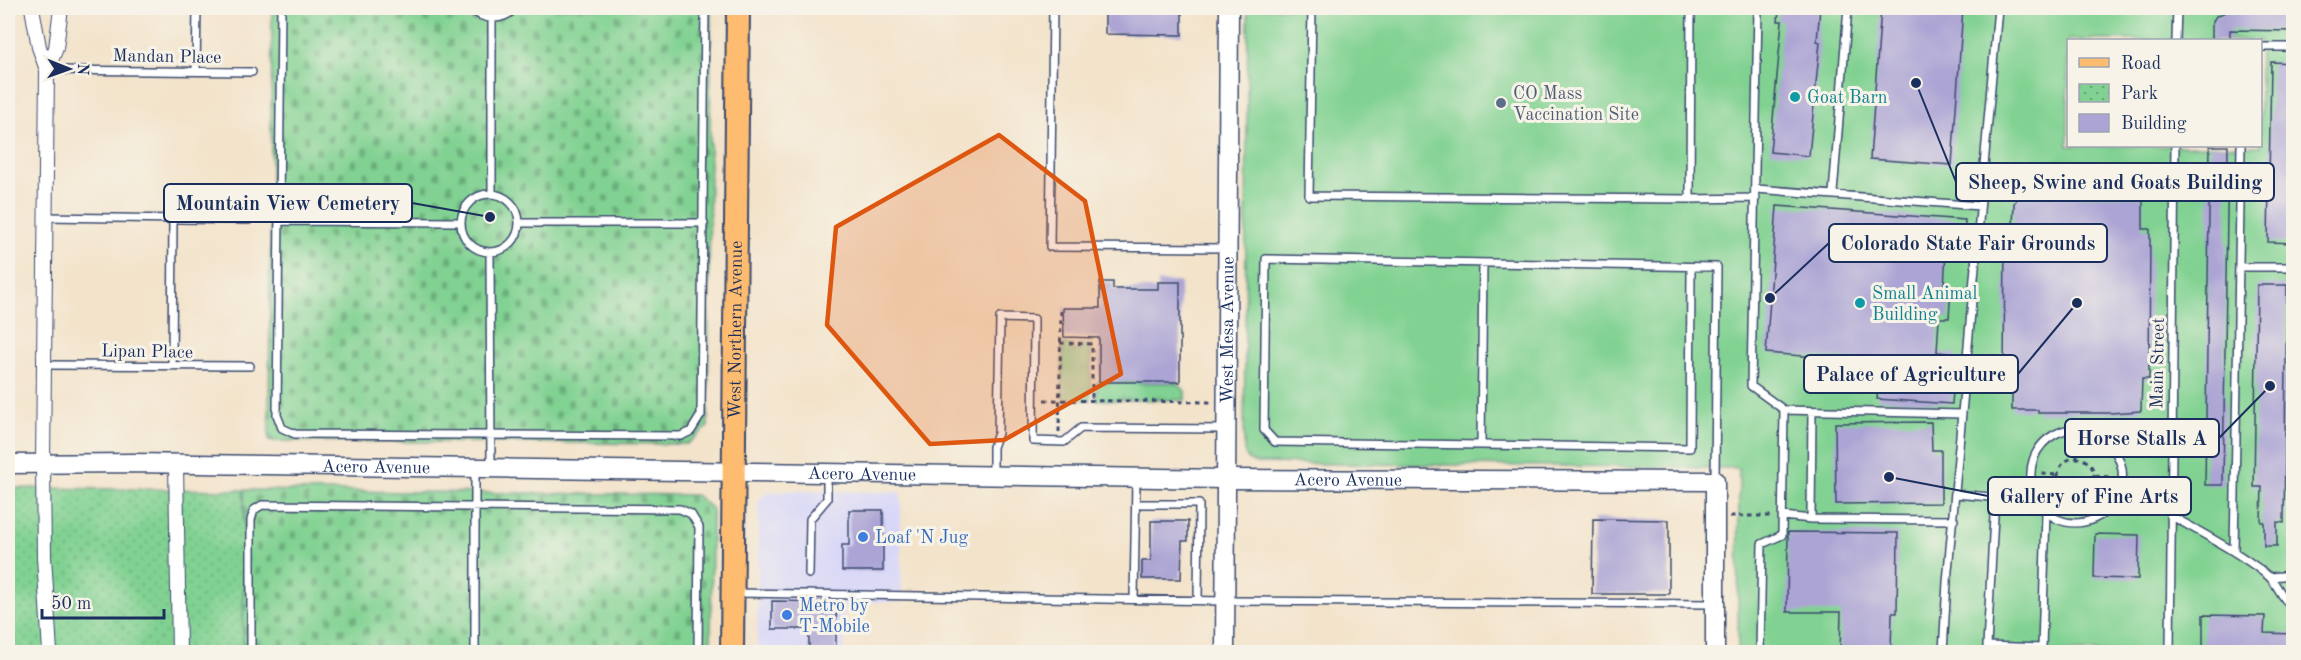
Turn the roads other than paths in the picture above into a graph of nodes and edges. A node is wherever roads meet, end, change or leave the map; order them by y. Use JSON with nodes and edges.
{"nodes":[{"id":1,"x":32,"y":8,"type":"edge"},
{"id":2,"x":61,"y":8,"type":"edge"},
{"id":3,"x":197,"y":8,"type":"edge"},
{"id":4,"x":281,"y":8,"type":"edge"},
{"id":5,"x":470,"y":8,"type":"edge"},
{"id":6,"x":516,"y":8,"type":"edge"},
{"id":7,"x":705,"y":8,"type":"edge"},
{"id":8,"x":738,"y":8,"type":"edge"},
{"id":9,"x":1053,"y":8,"type":"edge"},
{"id":10,"x":1229,"y":8,"type":"edge"},
{"id":11,"x":1312,"y":8,"type":"edge"},
{"id":12,"x":1691,"y":8,"type":"edge"},
{"id":13,"x":1758,"y":8,"type":"edge"},
{"id":14,"x":1848,"y":8,"type":"edge"},
{"id":15,"x":1998,"y":8,"type":"edge"},
{"id":16,"x":2177,"y":8,"type":"edge"},
{"id":17,"x":492,"y":19,"type":"junction"},
{"id":18,"x":2176,"y":39,"type":"edge"},
{"id":19,"x":2262,"y":47,"type":"edge"},
{"id":20,"x":2294,"y":47,"type":"edge"},
{"id":21,"x":47,"y":70,"type":"junction"},
{"id":22,"x":196,"y":71,"type":"junction"},
{"id":23,"x":252,"y":72,"type":"dead end"},
{"id":24,"x":2175,"y":147,"type":"edge"},
{"id":25,"x":2241,"y":147,"type":"edge"},
{"id":26,"x":1756,"y":189,"type":"junction"},
{"id":27,"x":492,"y":193,"type":"junction"},
{"id":28,"x":1833,"y":194,"type":"junction"},
{"id":29,"x":1756,"y":198,"type":"junction"},
{"id":30,"x":1690,"y":199,"type":"junction"},
{"id":31,"x":1980,"y":206,"type":"junction"},
{"id":32,"x":46,"y":217,"type":"junction"},
{"id":33,"x":173,"y":219,"type":"junction"},
{"id":34,"x":249,"y":219,"type":"dead end"},
{"id":35,"x":279,"y":221,"type":"junction"},
{"id":36,"x":459,"y":222,"type":"junction"},
{"id":37,"x":520,"y":223,"type":"junction"},
{"id":38,"x":704,"y":223,"type":"junction"},
{"id":39,"x":1226,"y":248,"type":"junction"},
{"id":40,"x":490,"y":252,"type":"junction"},
{"id":41,"x":1483,"y":263,"type":"junction"},
{"id":42,"x":1691,"y":267,"type":"junction"},
{"id":43,"x":2240,"y":267,"type":"junction"},
{"id":44,"x":2294,"y":267,"type":"edge"},
{"id":45,"x":44,"y":364,"type":"junction"},
{"id":46,"x":172,"y":366,"type":"junction"},
{"id":47,"x":250,"y":366,"type":"dead end"},
{"id":48,"x":1784,"y":410,"type":"junction"},
{"id":49,"x":1812,"y":411,"type":"junction"},
{"id":50,"x":1962,"y":414,"type":"junction"},
{"id":51,"x":1217,"y":429,"type":"junction"},
{"id":52,"x":491,"y":435,"type":"junction"},
{"id":53,"x":1481,"y":445,"type":"junction"},
{"id":54,"x":8,"y":464,"type":"edge"},
{"id":55,"x":43,"y":464,"type":"junction"},
{"id":56,"x":176,"y":464,"type":"junction"},
{"id":57,"x":483,"y":469,"type":"junction"},
{"id":58,"x":733,"y":473,"type":"junction"},
{"id":59,"x":827,"y":474,"type":"junction"},
{"id":60,"x":993,"y":475,"type":"junction"},
{"id":61,"x":1136,"y":477,"type":"junction"},
{"id":62,"x":1226,"y":479,"type":"junction"},
{"id":63,"x":1715,"y":481,"type":"junction"},
{"id":64,"x":2121,"y":487,"type":"junction"},
{"id":65,"x":1955,"y":494,"type":"junction"},
{"id":66,"x":2170,"y":494,"type":"junction"},
{"id":67,"x":1995,"y":498,"type":"junction"},
{"id":68,"x":2037,"y":501,"type":"junction"},
{"id":69,"x":1136,"y":504,"type":"junction"},
{"id":70,"x":475,"y":507,"type":"junction"},
{"id":71,"x":2046,"y":512,"type":"junction"},
{"id":72,"x":2170,"y":515,"type":"junction"},
{"id":73,"x":1783,"y":516,"type":"junction"},
{"id":74,"x":1811,"y":519,"type":"junction"},
{"id":75,"x":1954,"y":520,"type":"junction"},
{"id":76,"x":2234,"y":551,"type":"junction"},
{"id":77,"x":809,"y":574,"type":"dead end"},
{"id":78,"x":2294,"y":576,"type":"edge"},
{"id":79,"x":2270,"y":577,"type":"junction"},
{"id":80,"x":732,"y":593,"type":"junction"},
{"id":81,"x":1134,"y":599,"type":"junction"},
{"id":82,"x":1198,"y":600,"type":"junction"},
{"id":83,"x":1225,"y":601,"type":"junction"},
{"id":84,"x":1716,"y":604,"type":"junction"},
{"id":85,"x":2294,"y":607,"type":"edge"},
{"id":86,"x":50,"y":652,"type":"edge"},
{"id":87,"x":179,"y":652,"type":"edge"},
{"id":88,"x":251,"y":652,"type":"edge"},
{"id":89,"x":475,"y":652,"type":"edge"},
{"id":90,"x":698,"y":652,"type":"edge"},
{"id":91,"x":732,"y":652,"type":"edge"},
{"id":92,"x":1225,"y":652,"type":"edge"},
{"id":93,"x":1715,"y":652,"type":"edge"},
{"id":94,"x":1760,"y":652,"type":"edge"},
{"id":95,"x":1942,"y":652,"type":"edge"},
{"id":96,"x":2170,"y":652,"type":"edge"}],
"edges":[{"from":1,"to":21,"type":"street"},
{"from":2,"to":21,"type":"street"},
{"from":3,"to":22,"type":"lane"},
{"from":4,"to":35,"type":"lane"},
{"from":5,"to":17,"type":"lane"},
{"from":6,"to":17,"type":"lane"},
{"from":7,"to":38,"type":"lane"},
{"from":8,"to":58,"type":"main road","name":"West Northern Avenue"},
{"from":9,"to":39,"type":"lane"},
{"from":10,"to":39,"type":"street","name":"West Mesa Avenue"},
{"from":11,"to":30,"type":"lane"},
{"from":12,"to":30,"type":"lane"},
{"from":13,"to":26,"type":"lane"},
{"from":14,"to":28,"type":"lane"},
{"from":15,"to":31,"type":"lane"},
{"from":16,"to":18,"type":"lane"},
{"from":17,"to":27,"type":"lane"},
{"from":19,"to":20,"type":"lane"},
{"from":21,"to":22,"type":"lane","name":"Mandan Place"},
{"from":21,"to":32,"type":"street"},
{"from":22,"to":23,"type":"lane","name":"Mandan Place"},
{"from":24,"to":66,"type":"lane","name":"Main Street"},
{"from":25,"to":43,"type":"lane"},
{"from":26,"to":28,"type":"lane"},
{"from":26,"to":29,"type":"lane"},
{"from":27,"to":36,"type":"lane"},
{"from":27,"to":37,"type":"lane"},
{"from":28,"to":31,"type":"lane"},
{"from":29,"to":30,"type":"lane"},
{"from":29,"to":48,"type":"lane"},
{"from":31,"to":50,"type":"lane"},
{"from":32,"to":33,"type":"lane"},
{"from":32,"to":45,"type":"street"},
{"from":33,"to":34,"type":"lane"},
{"from":33,"to":46,"type":"lane"},
{"from":35,"to":36,"type":"lane"},
{"from":35,"to":52,"type":"lane"},
{"from":36,"to":40,"type":"lane"},
{"from":37,"to":38,"type":"lane"},
{"from":37,"to":40,"type":"lane"},
{"from":38,"to":52,"type":"lane"},
{"from":39,"to":51,"type":"street","name":"West Mesa Avenue"},
{"from":40,"to":52,"type":"lane"},
{"from":41,"to":42,"type":"lane"},
{"from":41,"to":53,"type":"lane"},
{"from":41,"to":53,"type":"lane"},
{"from":42,"to":53,"type":"lane"},
{"from":42,"to":63,"type":"lane"},
{"from":43,"to":44,"type":"lane"},
{"from":43,"to":76,"type":"lane"},
{"from":45,"to":46,"type":"lane","name":"Lipan Place"},
{"from":45,"to":55,"type":"street"},
{"from":46,"to":47,"type":"lane","name":"Lipan Place"},
{"from":48,"to":49,"type":"lane"},
{"from":48,"to":73,"type":"lane"},
{"from":49,"to":50,"type":"lane"},
{"from":49,"to":74,"type":"lane"},
{"from":50,"to":65,"type":"lane"},
{"from":51,"to":60,"type":"lane"},
{"from":51,"to":62,"type":"street","name":"West Mesa Avenue"},
{"from":52,"to":57,"type":"lane"},
{"from":54,"to":55,"type":"street","name":"Acero Avenue"},
{"from":55,"to":56,"type":"street","name":"Acero Avenue"},
{"from":55,"to":86,"type":"street"},
{"from":56,"to":57,"type":"street","name":"Acero Avenue"},
{"from":56,"to":87,"type":"street"},
{"from":57,"to":58,"type":"street","name":"Acero Avenue"},
{"from":57,"to":70,"type":"lane"},
{"from":58,"to":59,"type":"street","name":"Acero Avenue"},
{"from":58,"to":80,"type":"main road","name":"West Northern Avenue"},
{"from":59,"to":60,"type":"street","name":"Acero Avenue"},
{"from":59,"to":77,"type":"lane"},
{"from":60,"to":61,"type":"street","name":"Acero Avenue"},
{"from":61,"to":62,"type":"street","name":"Acero Avenue"},
{"from":61,"to":69,"type":"lane"},
{"from":62,"to":63,"type":"street","name":"Acero Avenue"},
{"from":62,"to":83,"type":"street","name":"West Mesa Avenue"},
{"from":63,"to":84,"type":"street"},
{"from":64,"to":66,"type":"lane"},
{"from":64,"to":68,"type":"lane"},
{"from":64,"to":71,"type":"lane"},
{"from":65,"to":67,"type":"lane"},
{"from":65,"to":75,"type":"lane"},
{"from":66,"to":72,"type":"lane","name":"Main Street"},
{"from":67,"to":68,"type":"lane"},
{"from":67,"to":71,"type":"lane"},
{"from":68,"to":71,"type":"lane"},
{"from":69,"to":81,"type":"lane"},
{"from":69,"to":82,"type":"lane"},
{"from":70,"to":88,"type":"lane"},
{"from":70,"to":89,"type":"lane"},
{"from":70,"to":90,"type":"lane"},
{"from":72,"to":76,"type":"lane"},
{"from":72,"to":96,"type":"lane","name":"Main Street"},
{"from":73,"to":74,"type":"lane"},
{"from":73,"to":94,"type":"lane"},
{"from":74,"to":75,"type":"lane"},
{"from":75,"to":95,"type":"lane"},
{"from":76,"to":79,"type":"lane"},
{"from":78,"to":79,"type":"lane"},
{"from":79,"to":85,"type":"lane"},
{"from":80,"to":81,"type":"lane"},
{"from":80,"to":91,"type":"main road","name":"West Northern Avenue"},
{"from":81,"to":82,"type":"lane"},
{"from":82,"to":83,"type":"lane"},
{"from":83,"to":84,"type":"lane"},
{"from":83,"to":92,"type":"street","name":"West Mesa Avenue"},
{"from":84,"to":93,"type":"street"}]}
